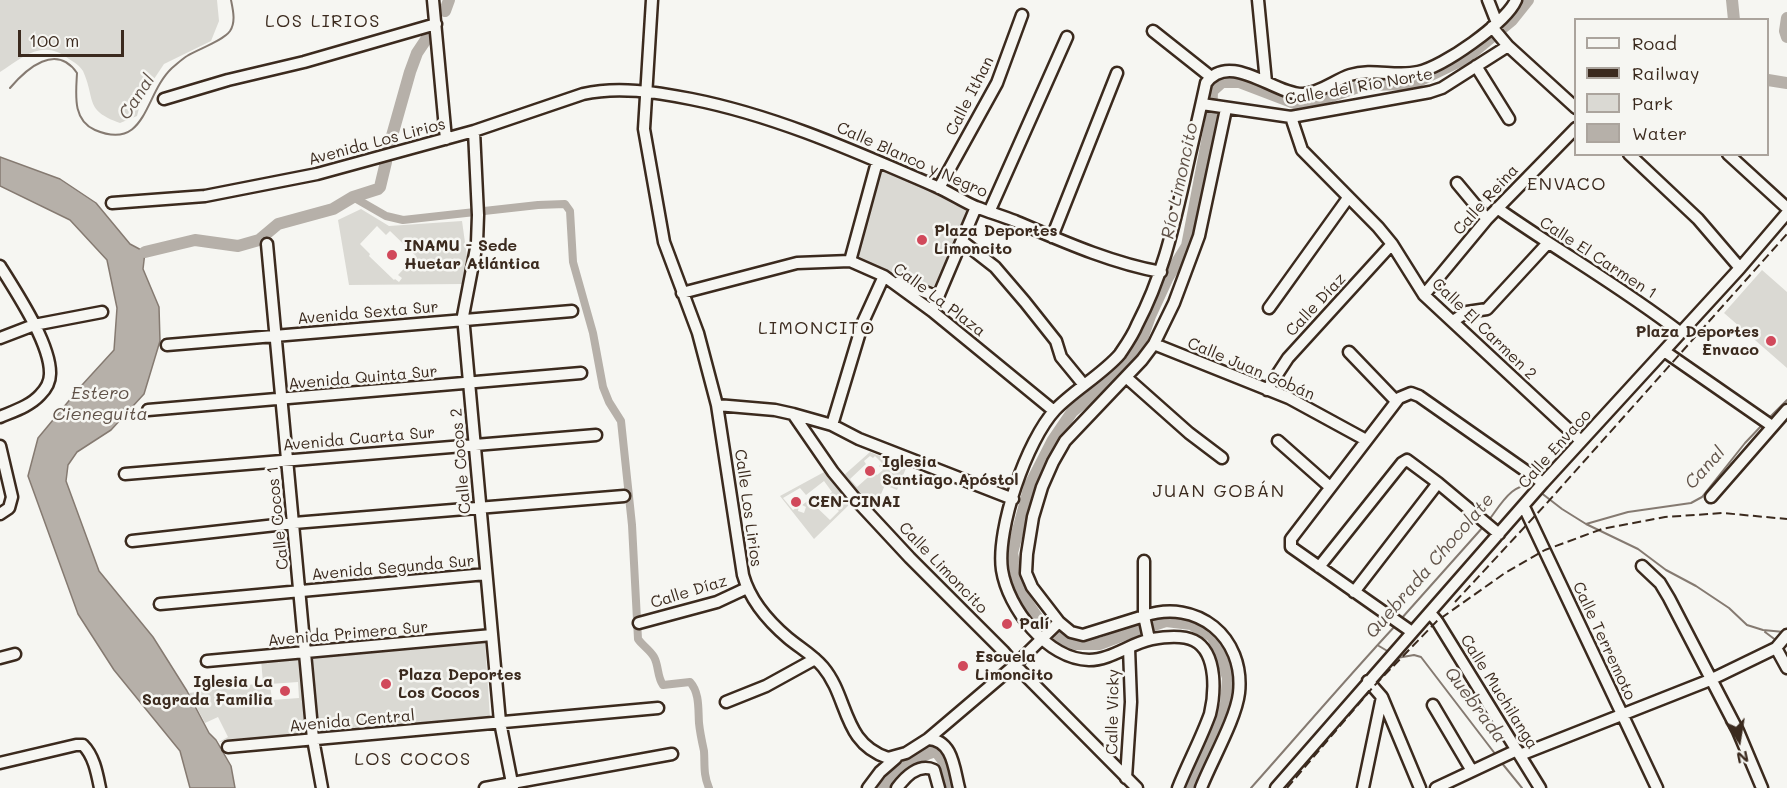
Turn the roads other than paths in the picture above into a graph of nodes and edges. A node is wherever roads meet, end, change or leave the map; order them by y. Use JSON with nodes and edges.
{"nodes":[{"id":1,"x":433,"y":0,"type":"edge"},
{"id":2,"x":652,"y":0,"type":"edge"},
{"id":3,"x":1258,"y":0,"type":"edge"},
{"id":4,"x":1488,"y":0,"type":"edge"},
{"id":5,"x":1516,"y":0,"type":"edge"},
{"id":6,"x":1022,"y":15,"type":"dead end"},
{"id":7,"x":436,"y":24,"type":"junction"},
{"id":8,"x":1494,"y":27,"type":"junction"},
{"id":9,"x":1153,"y":31,"type":"dead end"},
{"id":10,"x":1067,"y":37,"type":"dead end"},
{"id":11,"x":1505,"y":43,"type":"junction"},
{"id":12,"x":1476,"y":66,"type":"junction"},
{"id":13,"x":1117,"y":73,"type":"dead end"},
{"id":14,"x":1210,"y":77,"type":"junction"},
{"id":15,"x":1266,"y":81,"type":"junction"},
{"id":16,"x":645,"y":92,"type":"junction"},
{"id":17,"x":164,"y":99,"type":"dead end"},
{"id":18,"x":1202,"y":104,"type":"junction"},
{"id":19,"x":1574,"y":104,"type":"edge"},
{"id":20,"x":1226,"y":109,"type":"junction"},
{"id":21,"x":1291,"y":117,"type":"junction"},
{"id":22,"x":1509,"y":119,"type":"dead end"},
{"id":23,"x":1574,"y":129,"type":"edge"},
{"id":24,"x":474,"y":131,"type":"junction"},
{"id":25,"x":446,"y":139,"type":"junction"},
{"id":26,"x":1631,"y":156,"type":"edge"},
{"id":27,"x":1730,"y":156,"type":"edge"},
{"id":28,"x":877,"y":162,"type":"junction"},
{"id":29,"x":1457,"y":183,"type":"dead end"},
{"id":30,"x":939,"y":188,"type":"junction"},
{"id":31,"x":1348,"y":198,"type":"junction"},
{"id":32,"x":112,"y":203,"type":"dead end"},
{"id":33,"x":976,"y":207,"type":"junction"},
{"id":34,"x":1497,"y":208,"type":"junction"},
{"id":35,"x":990,"y":210,"type":"junction"},
{"id":36,"x":1787,"y":210,"type":"edge"},
{"id":37,"x":1486,"y":219,"type":"junction"},
{"id":38,"x":1052,"y":237,"type":"junction"},
{"id":39,"x":963,"y":242,"type":"junction"},
{"id":40,"x":267,"y":244,"type":"dead end"},
{"id":41,"x":1392,"y":244,"type":"junction"},
{"id":42,"x":1547,"y":244,"type":"junction"},
{"id":43,"x":850,"y":261,"type":"junction"},
{"id":44,"x":0,"y":266,"type":"edge"},
{"id":45,"x":1740,"y":268,"type":"junction"},
{"id":46,"x":1161,"y":272,"type":"junction"},
{"id":47,"x":884,"y":276,"type":"junction"},
{"id":48,"x":682,"y":293,"type":"junction"},
{"id":49,"x":1424,"y":295,"type":"junction"},
{"id":50,"x":938,"y":297,"type":"junction"},
{"id":51,"x":1269,"y":308,"type":"dead end"},
{"id":52,"x":572,"y":310,"type":"dead end"},
{"id":53,"x":932,"y":311,"type":"junction"},
{"id":54,"x":102,"y":312,"type":"dead end"},
{"id":55,"x":463,"y":320,"type":"junction"},
{"id":56,"x":1453,"y":321,"type":"junction"},
{"id":57,"x":34,"y":325,"type":"junction"},
{"id":58,"x":1681,"y":333,"type":"junction"},
{"id":59,"x":276,"y":336,"type":"junction"},
{"id":60,"x":0,"y":338,"type":"edge"},
{"id":61,"x":1154,"y":344,"type":"junction"},
{"id":62,"x":167,"y":345,"type":"dead end"},
{"id":63,"x":1664,"y":351,"type":"junction"},
{"id":64,"x":1348,"y":352,"type":"dead end"},
{"id":65,"x":581,"y":373,"type":"dead end"},
{"id":66,"x":1127,"y":378,"type":"junction"},
{"id":67,"x":470,"y":383,"type":"junction"},
{"id":68,"x":1084,"y":385,"type":"junction"},
{"id":69,"x":1267,"y":390,"type":"junction"},
{"id":70,"x":283,"y":400,"type":"junction"},
{"id":71,"x":1396,"y":401,"type":"junction"},
{"id":72,"x":717,"y":405,"type":"junction"},
{"id":73,"x":148,"y":410,"type":"dead end"},
{"id":74,"x":1054,"y":411,"type":"junction"},
{"id":75,"x":1787,"y":411,"type":"edge"},
{"id":76,"x":793,"y":414,"type":"junction"},
{"id":77,"x":0,"y":417,"type":"edge"},
{"id":78,"x":832,"y":425,"type":"junction"},
{"id":79,"x":1772,"y":426,"type":"junction"},
{"id":80,"x":596,"y":435,"type":"dead end"},
{"id":81,"x":1366,"y":440,"type":"junction"},
{"id":82,"x":1278,"y":441,"type":"dead end"},
{"id":83,"x":1581,"y":441,"type":"junction"},
{"id":84,"x":475,"y":445,"type":"junction"},
{"id":85,"x":0,"y":446,"type":"edge"},
{"id":86,"x":1222,"y":458,"type":"dead end"},
{"id":87,"x":287,"y":460,"type":"junction"},
{"id":88,"x":125,"y":474,"type":"dead end"},
{"id":89,"x":1438,"y":483,"type":"junction"},
{"id":90,"x":1330,"y":487,"type":"junction"},
{"id":91,"x":1540,"y":488,"type":"junction"},
{"id":92,"x":624,"y":496,"type":"dead end"},
{"id":93,"x":1711,"y":497,"type":"dead end"},
{"id":94,"x":1013,"y":499,"type":"junction"},
{"id":95,"x":481,"y":507,"type":"junction"},
{"id":96,"x":1524,"y":507,"type":"junction"},
{"id":97,"x":0,"y":514,"type":"edge"},
{"id":98,"x":294,"y":523,"type":"junction"},
{"id":99,"x":1497,"y":532,"type":"junction"},
{"id":100,"x":132,"y":541,"type":"dead end"},
{"id":101,"x":1144,"y":561,"type":"dead end"},
{"id":102,"x":1642,"y":566,"type":"dead end"},
{"id":103,"x":1319,"y":567,"type":"junction"},
{"id":104,"x":486,"y":574,"type":"junction"},
{"id":105,"x":747,"y":588,"type":"junction"},
{"id":106,"x":300,"y":591,"type":"junction"},
{"id":107,"x":1354,"y":592,"type":"junction"},
{"id":108,"x":160,"y":604,"type":"dead end"},
{"id":109,"x":1430,"y":613,"type":"junction"},
{"id":110,"x":639,"y":623,"type":"dead end"},
{"id":111,"x":1057,"y":623,"type":"junction"},
{"id":112,"x":1146,"y":627,"type":"junction"},
{"id":113,"x":1412,"y":632,"type":"junction"},
{"id":114,"x":492,"y":635,"type":"junction"},
{"id":115,"x":1787,"y":635,"type":"edge"},
{"id":116,"x":1043,"y":637,"type":"junction"},
{"id":117,"x":1777,"y":646,"type":"junction"},
{"id":118,"x":1129,"y":648,"type":"junction"},
{"id":119,"x":306,"y":653,"type":"junction"},
{"id":120,"x":15,"y":654,"type":"dead end"},
{"id":121,"x":0,"y":658,"type":"edge"},
{"id":122,"x":815,"y":659,"type":"junction"},
{"id":123,"x":207,"y":661,"type":"dead end"},
{"id":124,"x":1014,"y":665,"type":"junction"},
{"id":125,"x":1787,"y":668,"type":"edge"},
{"id":126,"x":1710,"y":680,"type":"junction"},
{"id":127,"x":1368,"y":681,"type":"junction"},
{"id":128,"x":1382,"y":697,"type":"junction"},
{"id":129,"x":726,"y":702,"type":"dead end"},
{"id":130,"x":1433,"y":705,"type":"dead end"},
{"id":131,"x":658,"y":708,"type":"dead end"},
{"id":132,"x":1623,"y":715,"type":"junction"},
{"id":133,"x":500,"y":722,"type":"junction"},
{"id":134,"x":313,"y":739,"type":"junction"},
{"id":135,"x":928,"y":739,"type":"junction"},
{"id":136,"x":228,"y":747,"type":"dead end"},
{"id":137,"x":1515,"y":753,"type":"junction"},
{"id":138,"x":672,"y":754,"type":"dead end"},
{"id":139,"x":897,"y":757,"type":"junction"},
{"id":140,"x":0,"y":763,"type":"edge"},
{"id":141,"x":1472,"y":771,"type":"junction"},
{"id":142,"x":1126,"y":778,"type":"junction"},
{"id":143,"x":512,"y":786,"type":"edge"},
{"id":144,"x":100,"y":788,"type":"edge"},
{"id":145,"x":322,"y":788,"type":"edge"},
{"id":146,"x":485,"y":788,"type":"edge"},
{"id":147,"x":868,"y":788,"type":"edge"},
{"id":148,"x":897,"y":788,"type":"edge"},
{"id":149,"x":939,"y":788,"type":"edge"},
{"id":150,"x":959,"y":788,"type":"edge"},
{"id":151,"x":1137,"y":788,"type":"edge"},
{"id":152,"x":1178,"y":788,"type":"edge"},
{"id":153,"x":1201,"y":788,"type":"edge"},
{"id":154,"x":1276,"y":788,"type":"edge"},
{"id":155,"x":1363,"y":788,"type":"edge"},
{"id":156,"x":1420,"y":788,"type":"edge"},
{"id":157,"x":1436,"y":788,"type":"edge"},
{"id":158,"x":1540,"y":788,"type":"edge"},
{"id":159,"x":1657,"y":788,"type":"edge"},
{"id":160,"x":1762,"y":788,"type":"edge"}],
"edges":[{"from":1,"to":7,"type":"street"},
{"from":2,"to":16,"type":"street","name":"Calle Los Lirios"},
{"from":3,"to":15,"type":"street"},
{"from":4,"to":8,"type":"street"},
{"from":5,"to":8,"type":"street"},
{"from":6,"to":30,"type":"street","name":"Calle Ithan"},
{"from":7,"to":17,"type":"street"},
{"from":7,"to":25,"type":"street"},
{"from":8,"to":11,"type":"street"},
{"from":8,"to":15,"type":"street"},
{"from":9,"to":14,"type":"street"},
{"from":10,"to":35,"type":"street"},
{"from":11,"to":12,"type":"street","name":"Calle del Río Norte"},
{"from":11,"to":19,"type":"street"},
{"from":12,"to":21,"type":"street","name":"Calle del Río Norte"},
{"from":12,"to":22,"type":"street"},
{"from":13,"to":38,"type":"street"},
{"from":14,"to":15,"type":"street"},
{"from":14,"to":18,"type":"street"},
{"from":16,"to":24,"type":"street","name":"Avenida Los Lirios"},
{"from":16,"to":28,"type":"street","name":"Calle Blanco y Negro"},
{"from":16,"to":48,"type":"street","name":"Calle Los Lirios"},
{"from":18,"to":20,"type":"street","name":"Calle del Río Norte"},
{"from":18,"to":46,"type":"street"},
{"from":20,"to":21,"type":"street","name":"Calle del Río Norte"},
{"from":20,"to":61,"type":"street"},
{"from":21,"to":31,"type":"street","name":"Calle El Carmen 2"},
{"from":23,"to":34,"type":"street","name":"Calle Reina"},
{"from":24,"to":25,"type":"street","name":"Avenida Los Lirios"},
{"from":24,"to":55,"type":"street","name":"Calle Cocos 2"},
{"from":25,"to":32,"type":"street","name":"Avenida Los Lirios"},
{"from":26,"to":45,"type":"street"},
{"from":27,"to":36,"type":"street"},
{"from":28,"to":30,"type":"street","name":"Calle Blanco y Negro"},
{"from":28,"to":43,"type":"street"},
{"from":29,"to":37,"type":"street"},
{"from":30,"to":33,"type":"street","name":"Calle Blanco y Negro"},
{"from":31,"to":41,"type":"street","name":"Calle El Carmen 2"},
{"from":31,"to":51,"type":"street"},
{"from":33,"to":35,"type":"street","name":"Calle Blanco y Negro"},
{"from":33,"to":39,"type":"street"},
{"from":34,"to":37,"type":"street","name":"Calle Reina"},
{"from":34,"to":42,"type":"street","name":"Calle El Carmen 1"},
{"from":35,"to":38,"type":"street","name":"Calle Blanco y Negro"},
{"from":36,"to":45,"type":"street","name":"Calle Envaco"},
{"from":37,"to":49,"type":"street","name":"Calle Reina"},
{"from":38,"to":46,"type":"street","name":"Calle Blanco y Negro"},
{"from":39,"to":50,"type":"street"},
{"from":39,"to":68,"type":"street"},
{"from":40,"to":59,"type":"street","name":"Calle Cocos 1"},
{"from":41,"to":49,"type":"street","name":"Calle El Carmen 2"},
{"from":41,"to":69,"type":"street","name":"Calle Díaz"},
{"from":42,"to":56,"type":"street"},
{"from":42,"to":58,"type":"street","name":"Calle El Carmen 1"},
{"from":43,"to":47,"type":"street","name":"Calle La Plaza"},
{"from":43,"to":48,"type":"street","name":"Calle La Plaza"},
{"from":44,"to":57,"type":"street"},
{"from":45,"to":58,"type":"street","name":"Calle Envaco"},
{"from":46,"to":68,"type":"street"},
{"from":47,"to":50,"type":"street"},
{"from":47,"to":53,"type":"street","name":"Calle La Plaza"},
{"from":47,"to":78,"type":"street"},
{"from":48,"to":72,"type":"street","name":"Calle Los Lirios"},
{"from":49,"to":56,"type":"street","name":"Calle El Carmen 2"},
{"from":50,"to":53,"type":"street"},
{"from":52,"to":55,"type":"street","name":"Avenida Sexta Sur"},
{"from":53,"to":74,"type":"street","name":"Calle La Plaza"},
{"from":54,"to":57,"type":"street"},
{"from":55,"to":59,"type":"street","name":"Avenida Sexta Sur"},
{"from":55,"to":67,"type":"street","name":"Calle Cocos 2"},
{"from":56,"to":83,"type":"street","name":"Calle El Carmen 2"},
{"from":57,"to":60,"type":"street"},
{"from":57,"to":77,"type":"street"},
{"from":58,"to":63,"type":"street","name":"Calle Envaco"},
{"from":59,"to":62,"type":"street","name":"Avenida Sexta Sur"},
{"from":59,"to":70,"type":"street","name":"Calle Cocos 1"},
{"from":61,"to":66,"type":"street"},
{"from":61,"to":69,"type":"street","name":"Calle Juan Gobán"},
{"from":63,"to":79,"type":"street"},
{"from":63,"to":83,"type":"street","name":"Calle Envaco"},
{"from":64,"to":71,"type":"street"},
{"from":65,"to":67,"type":"street","name":"Avenida Quinta Sur"},
{"from":66,"to":86,"type":"street"},
{"from":66,"to":111,"type":"street"},
{"from":67,"to":70,"type":"street","name":"Avenida Quinta Sur"},
{"from":67,"to":84,"type":"street","name":"Calle Cocos 2"},
{"from":68,"to":74,"type":"street"},
{"from":69,"to":81,"type":"street","name":"Calle Juan Gobán"},
{"from":70,"to":73,"type":"street","name":"Avenida Quinta Sur"},
{"from":70,"to":87,"type":"street","name":"Calle Cocos 1"},
{"from":71,"to":81,"type":"street"},
{"from":71,"to":91,"type":"street"},
{"from":72,"to":76,"type":"street"},
{"from":72,"to":105,"type":"street","name":"Calle Los Lirios"},
{"from":74,"to":94,"type":"street"},
{"from":75,"to":79,"type":"street"},
{"from":76,"to":78,"type":"street"},
{"from":76,"to":124,"type":"street","name":"Calle Limoncito"},
{"from":78,"to":94,"type":"street"},
{"from":79,"to":93,"type":"street"},
{"from":80,"to":84,"type":"street","name":"Avenida Cuarta Sur"},
{"from":81,"to":90,"type":"street"},
{"from":82,"to":90,"type":"street"},
{"from":83,"to":91,"type":"street","name":"Calle Envaco"},
{"from":84,"to":87,"type":"street","name":"Avenida Cuarta Sur"},
{"from":84,"to":95,"type":"street","name":"Calle Cocos 2"},
{"from":85,"to":97,"type":"street"},
{"from":87,"to":88,"type":"street","name":"Avenida Cuarta Sur"},
{"from":87,"to":98,"type":"street","name":"Calle Cocos 1"},
{"from":89,"to":99,"type":"street"},
{"from":89,"to":103,"type":"street"},
{"from":89,"to":107,"type":"street"},
{"from":90,"to":103,"type":"street"},
{"from":91,"to":96,"type":"street","name":"Calle Envaco"},
{"from":92,"to":95,"type":"street"},
{"from":94,"to":116,"type":"street"},
{"from":95,"to":98,"type":"street"},
{"from":95,"to":104,"type":"street","name":"Calle Cocos 2"},
{"from":96,"to":99,"type":"street","name":"Calle Envaco"},
{"from":96,"to":132,"type":"street","name":"Calle Terremoto"},
{"from":98,"to":100,"type":"street"},
{"from":98,"to":106,"type":"street","name":"Calle Cocos 1"},
{"from":99,"to":109,"type":"street","name":"Calle Envaco"},
{"from":101,"to":112,"type":"street"},
{"from":102,"to":126,"type":"street"},
{"from":103,"to":107,"type":"street"},
{"from":104,"to":106,"type":"street","name":"Avenida Segunda Sur"},
{"from":104,"to":114,"type":"street","name":"Calle Cocos 2"},
{"from":105,"to":110,"type":"street","name":"Calle Díaz"},
{"from":105,"to":122,"type":"street","name":"Calle Los Lirios"},
{"from":106,"to":108,"type":"street","name":"Avenida Segunda Sur"},
{"from":106,"to":119,"type":"street","name":"Calle Cocos 1"},
{"from":107,"to":113,"type":"street"},
{"from":109,"to":113,"type":"street","name":"Calle Envaco"},
{"from":109,"to":137,"type":"street","name":"Calle Muchilanga"},
{"from":111,"to":112,"type":"street"},
{"from":111,"to":116,"type":"street"},
{"from":112,"to":118,"type":"street"},
{"from":112,"to":152,"type":"street"},
{"from":112,"to":153,"type":"street"},
{"from":113,"to":127,"type":"street","name":"Calle Envaco"},
{"from":114,"to":119,"type":"street","name":"Avenida Primera Sur"},
{"from":114,"to":133,"type":"street","name":"Calle Cocos 2"},
{"from":115,"to":117,"type":"street"},
{"from":116,"to":118,"type":"street"},
{"from":116,"to":124,"type":"street"},
{"from":117,"to":125,"type":"street"},
{"from":117,"to":126,"type":"street"},
{"from":118,"to":142,"type":"street","name":"Calle Vicky"},
{"from":119,"to":123,"type":"street","name":"Avenida Primera Sur"},
{"from":119,"to":134,"type":"street","name":"Calle Cocos 1"},
{"from":120,"to":121,"type":"street"},
{"from":122,"to":129,"type":"street"},
{"from":122,"to":139,"type":"street","name":"Calle Los Lirios"},
{"from":124,"to":135,"type":"street"},
{"from":124,"to":142,"type":"street","name":"Calle Limoncito"},
{"from":126,"to":132,"type":"street"},
{"from":126,"to":160,"type":"street"},
{"from":127,"to":128,"type":"street"},
{"from":127,"to":154,"type":"street","name":"Calle Envaco"},
{"from":128,"to":155,"type":"street"},
{"from":128,"to":156,"type":"street"},
{"from":130,"to":141,"type":"street"},
{"from":131,"to":133,"type":"street","name":"Avenida Central"},
{"from":132,"to":137,"type":"street"},
{"from":132,"to":159,"type":"street","name":"Calle Terremoto"},
{"from":133,"to":134,"type":"street","name":"Avenida Central"},
{"from":133,"to":143,"type":"street","name":"Calle Cocos 2"},
{"from":134,"to":136,"type":"street","name":"Avenida Central"},
{"from":134,"to":145,"type":"street","name":"Calle Cocos 1"},
{"from":135,"to":139,"type":"street"},
{"from":135,"to":150,"type":"street"},
{"from":137,"to":141,"type":"street"},
{"from":137,"to":158,"type":"street","name":"Calle Muchilanga"},
{"from":138,"to":143,"type":"street"},
{"from":139,"to":147,"type":"street"},
{"from":140,"to":144,"type":"street"},
{"from":141,"to":157,"type":"street"},
{"from":142,"to":151,"type":"street","name":"Calle Limoncito"},
{"from":143,"to":146,"type":"street"},
{"from":148,"to":149,"type":"street"}]}
